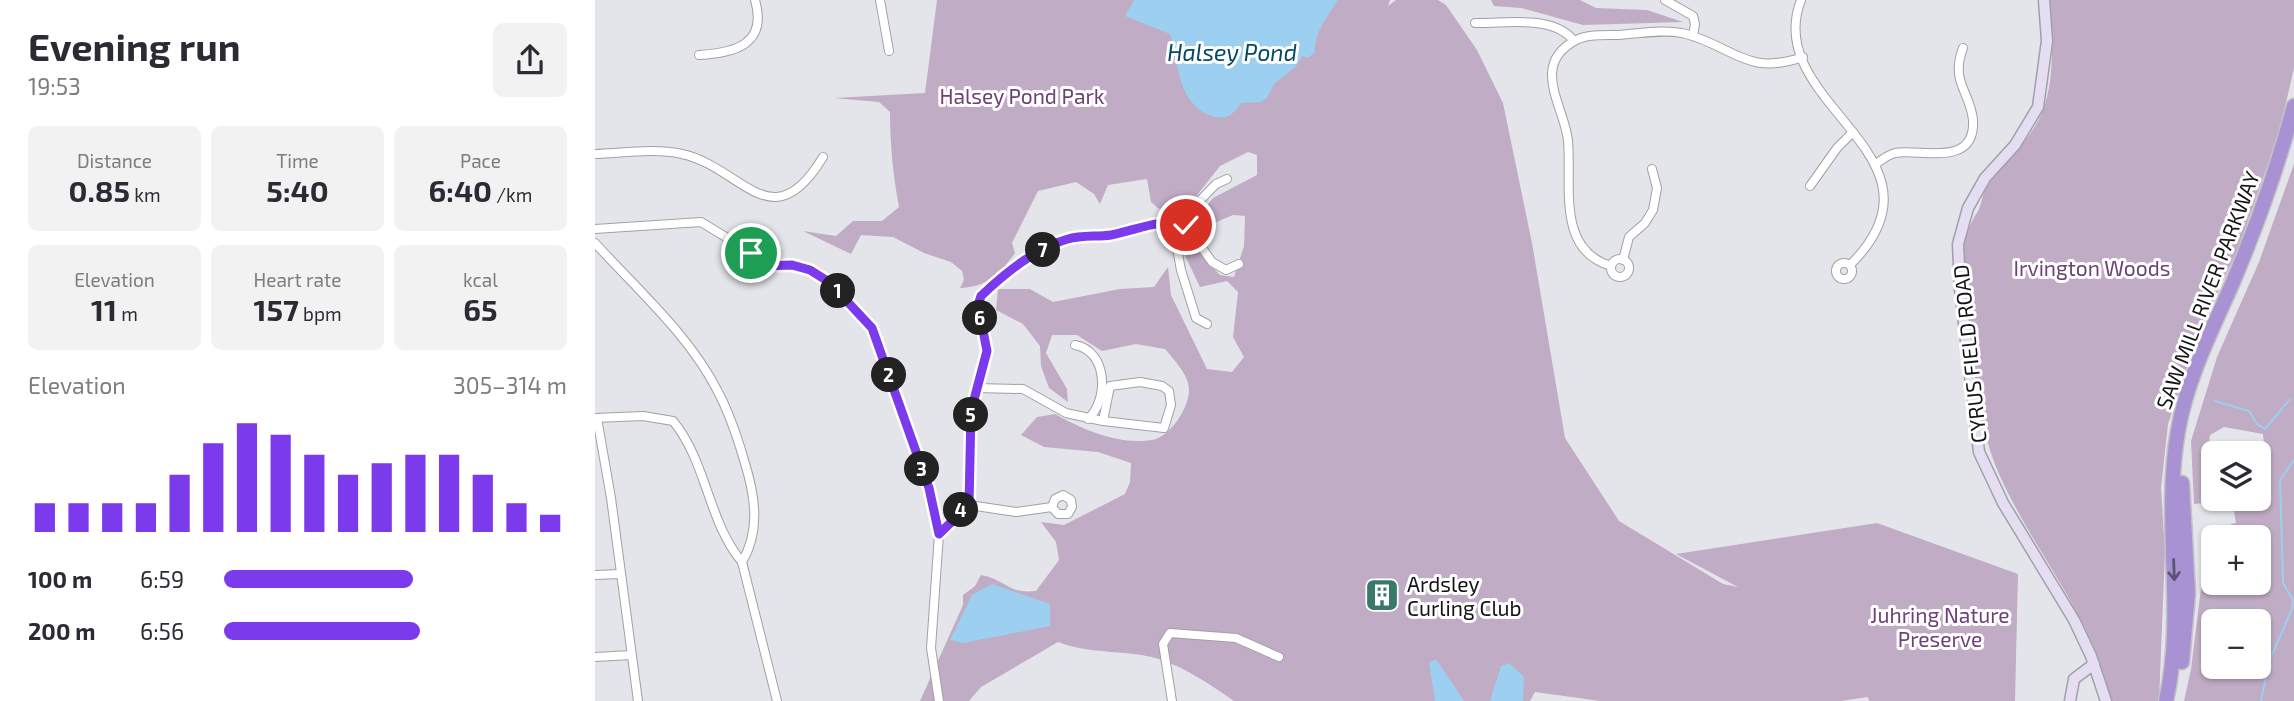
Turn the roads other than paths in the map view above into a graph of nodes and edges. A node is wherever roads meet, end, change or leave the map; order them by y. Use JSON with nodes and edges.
{"nodes":[{"id":1,"x":755,"y":0,"type":"edge"},
{"id":2,"x":880,"y":0,"type":"edge"},
{"id":3,"x":1665,"y":0,"type":"edge"},
{"id":4,"x":1801,"y":0,"type":"edge"},
{"id":5,"x":2044,"y":0,"type":"edge"},
{"id":6,"x":1475,"y":23,"type":"dead end"},
{"id":7,"x":1693,"y":36,"type":"junction"},
{"id":8,"x":1574,"y":41,"type":"junction"},
{"id":9,"x":1963,"y":48,"type":"dead end"},
{"id":10,"x":889,"y":51,"type":"dead end"},
{"id":11,"x":699,"y":55,"type":"dead end"},
{"id":12,"x":1803,"y":57,"type":"junction"},
{"id":13,"x":2294,"y":106,"type":"edge"},
{"id":14,"x":1853,"y":132,"type":"junction"},
{"id":15,"x":2294,"y":135,"type":"edge"},
{"id":16,"x":595,"y":154,"type":"edge"},
{"id":17,"x":823,"y":157,"type":"dead end"},
{"id":18,"x":1877,"y":163,"type":"junction"},
{"id":19,"x":1652,"y":169,"type":"dead end"},
{"id":20,"x":1227,"y":179,"type":"dead end"},
{"id":21,"x":1810,"y":186,"type":"dead end"},
{"id":22,"x":1172,"y":221,"type":"junction"},
{"id":23,"x":595,"y":229,"type":"edge"},
{"id":24,"x":595,"y":243,"type":"edge"},
{"id":25,"x":1623,"y":260,"type":"junction"},
{"id":26,"x":1239,"y":264,"type":"dead end"},
{"id":27,"x":1850,"y":265,"type":"dead end"},
{"id":28,"x":1611,"y":266,"type":"junction"},
{"id":29,"x":1206,"y":324,"type":"dead end"},
{"id":30,"x":1075,"y":345,"type":"dead end"},
{"id":31,"x":975,"y":388,"type":"junction"},
{"id":32,"x":596,"y":418,"type":"edge"},
{"id":33,"x":1088,"y":419,"type":"junction"},
{"id":34,"x":1103,"y":421,"type":"junction"},
{"id":35,"x":969,"y":505,"type":"junction"},
{"id":36,"x":1052,"y":507,"type":"dead end"},
{"id":37,"x":939,"y":534,"type":"junction"},
{"id":38,"x":742,"y":562,"type":"junction"},
{"id":39,"x":620,"y":574,"type":"junction"},
{"id":40,"x":595,"y":575,"type":"edge"},
{"id":41,"x":631,"y":655,"type":"junction"},
{"id":42,"x":595,"y":657,"type":"edge"},
{"id":43,"x":1279,"y":657,"type":"dead end"},
{"id":44,"x":2094,"y":664,"type":"junction"},
{"id":45,"x":638,"y":701,"type":"edge"},
{"id":46,"x":778,"y":701,"type":"edge"},
{"id":47,"x":939,"y":701,"type":"edge"},
{"id":48,"x":1172,"y":701,"type":"edge"},
{"id":49,"x":2070,"y":701,"type":"edge"},
{"id":50,"x":2106,"y":701,"type":"edge"},
{"id":51,"x":2166,"y":701,"type":"edge"},
{"id":52,"x":2174,"y":701,"type":"edge"}],
"edges":[{"from":1,"to":11,"type":"street"},
{"from":2,"to":10,"type":"street"},
{"from":3,"to":7,"type":"street"},
{"from":4,"to":12,"type":"street"},
{"from":5,"to":44,"type":"street","name":"CYRUS FIELD ROAD"},
{"from":6,"to":8,"type":"street"},
{"from":7,"to":8,"type":"street"},
{"from":7,"to":12,"type":"street"},
{"from":8,"to":28,"type":"street"},
{"from":9,"to":18,"type":"street"},
{"from":12,"to":14,"type":"street"},
{"from":13,"to":51,"type":"highway","name":"SAW MILL RIVER PARKWAY","one_way":true},
{"from":14,"to":18,"type":"street"},
{"from":14,"to":21,"type":"street"},
{"from":15,"to":52,"type":"highway","name":"SAW MILL RIVER PARKWAY"},
{"from":16,"to":17,"type":"street"},
{"from":18,"to":27,"type":"street"},
{"from":19,"to":25,"type":"street"},
{"from":20,"to":22,"type":"street"},
{"from":22,"to":26,"type":"street"},
{"from":22,"to":29,"type":"street"},
{"from":22,"to":31,"type":"street"},
{"from":23,"to":37,"type":"street"},
{"from":24,"to":38,"type":"street"},
{"from":25,"to":28,"type":"street"},
{"from":25,"to":28,"type":"street"},
{"from":30,"to":33,"type":"street"},
{"from":31,"to":33,"type":"street"},
{"from":31,"to":35,"type":"street"},
{"from":32,"to":38,"type":"street"},
{"from":32,"to":39,"type":"street"},
{"from":33,"to":34,"type":"street"},
{"from":34,"to":34,"type":"street"},
{"from":35,"to":36,"type":"street"},
{"from":35,"to":37,"type":"street"},
{"from":37,"to":47,"type":"street"},
{"from":38,"to":46,"type":"street"},
{"from":39,"to":40,"type":"street"},
{"from":39,"to":41,"type":"street"},
{"from":41,"to":42,"type":"street"},
{"from":41,"to":45,"type":"street"},
{"from":43,"to":48,"type":"street"},
{"from":44,"to":49,"type":"street"},
{"from":44,"to":50,"type":"street","name":"CYRUS FIELD ROAD"}]}
